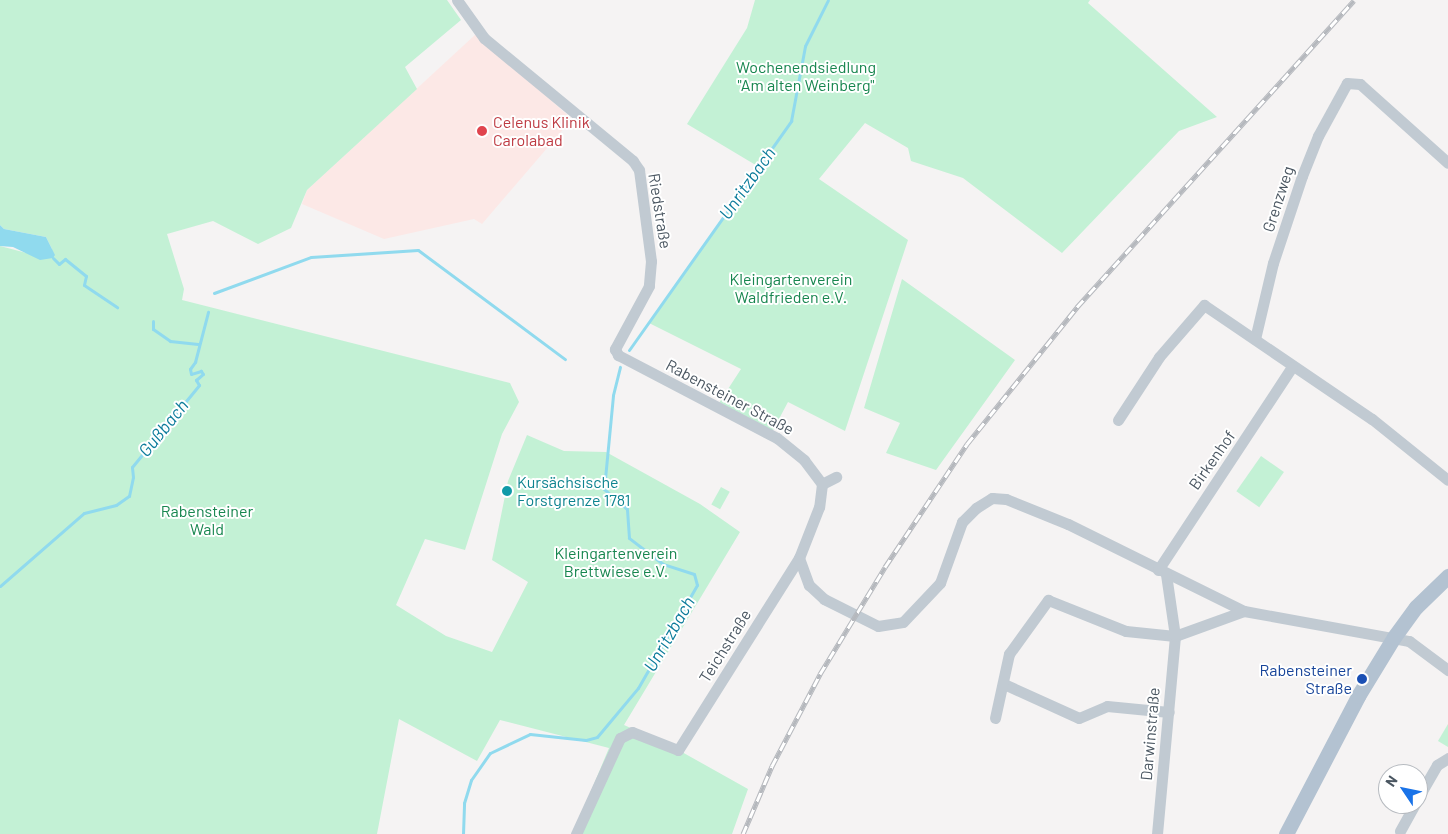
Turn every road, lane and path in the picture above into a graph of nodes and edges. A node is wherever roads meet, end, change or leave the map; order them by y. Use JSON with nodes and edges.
{"nodes":[{"id":1,"x":457,"y":0,"type":"edge"},
{"id":2,"x":1448,"y":163,"type":"edge"},
{"id":3,"x":1255,"y":338,"type":"junction"},
{"id":4,"x":616,"y":349,"type":"joint"},
{"id":5,"x":1292,"y":367,"type":"junction"},
{"id":6,"x":1118,"y":420,"type":"dead end"},
{"id":7,"x":836,"y":477,"type":"dead end"},
{"id":8,"x":1448,"y":480,"type":"edge"},
{"id":9,"x":822,"y":484,"type":"junction"},
{"id":10,"x":799,"y":558,"type":"junction"},
{"id":11,"x":1162,"y":572,"type":"junction"},
{"id":12,"x":1448,"y":576,"type":"edge"},
{"id":13,"x":1244,"y":611,"type":"junction"},
{"id":14,"x":1175,"y":636,"type":"junction"},
{"id":15,"x":1394,"y":637,"type":"junction"},
{"id":16,"x":1448,"y":670,"type":"edge"},
{"id":17,"x":1004,"y":684,"type":"junction"},
{"id":18,"x":1169,"y":712,"type":"junction"},
{"id":19,"x":995,"y":718,"type":"dead end"},
{"id":20,"x":1448,"y":758,"type":"edge"},
{"id":21,"x":1428,"y":780,"type":"edge"},
{"id":22,"x":1409,"y":814,"type":"edge"},
{"id":23,"x":1400,"y":831,"type":"dead end"},
{"id":24,"x":576,"y":834,"type":"edge"},
{"id":25,"x":1157,"y":834,"type":"edge"},
{"id":26,"x":1286,"y":834,"type":"edge"}],
"edges":[{"from":1,"to":4,"type":"street","name":"Riedstraße"},
{"from":2,"to":3,"type":"street","name":"Grenzweg"},
{"from":3,"to":5,"type":"street"},
{"from":3,"to":6,"type":"street"},
{"from":4,"to":9,"type":"street","name":"Rabensteiner Straße"},
{"from":5,"to":8,"type":"street"},
{"from":5,"to":11,"type":"street","name":"Birkenhof"},
{"from":7,"to":9,"type":"street"},
{"from":9,"to":10,"type":"street"},
{"from":10,"to":11,"type":"street"},
{"from":10,"to":24,"type":"street","name":"Teichstraße"},
{"from":11,"to":13,"type":"street"},
{"from":11,"to":14,"type":"street","name":"Darwinstraße"},
{"from":12,"to":15,"type":"main road"},
{"from":13,"to":14,"type":"street"},
{"from":13,"to":15,"type":"street"},
{"from":14,"to":17,"type":"street"},
{"from":14,"to":18,"type":"street","name":"Darwinstraße"},
{"from":15,"to":16,"type":"street"},
{"from":15,"to":26,"type":"main road"},
{"from":17,"to":18,"type":"street"},
{"from":17,"to":19,"type":"street"},
{"from":18,"to":25,"type":"street","name":"Darwinstraße"},
{"from":20,"to":21,"type":"street"},
{"from":22,"to":23,"type":"street"}]}
